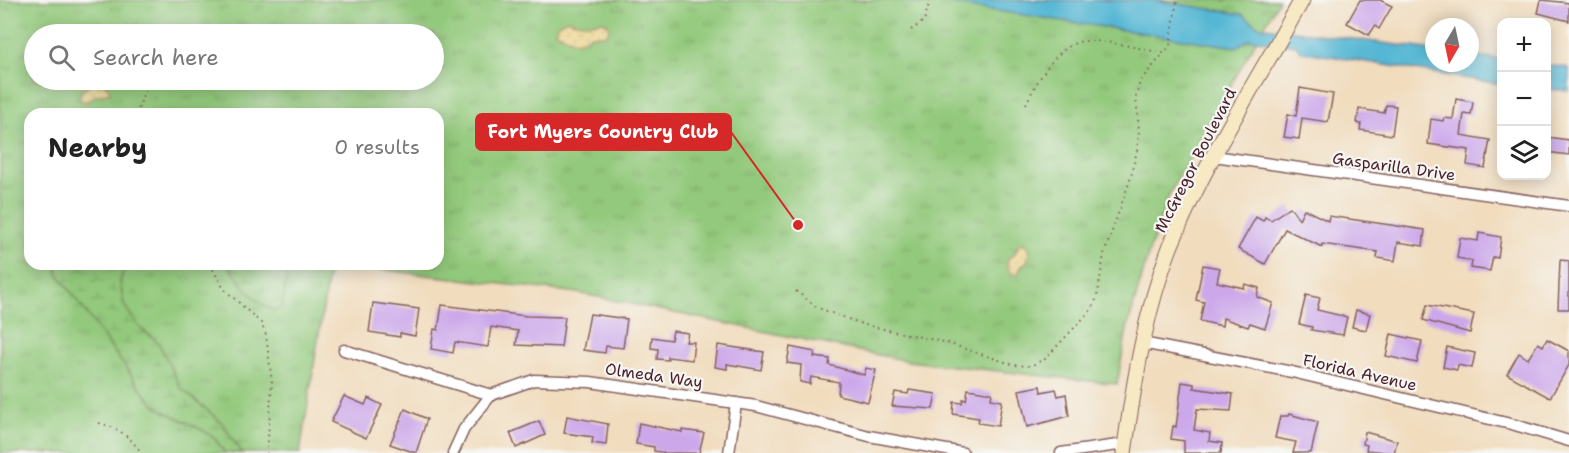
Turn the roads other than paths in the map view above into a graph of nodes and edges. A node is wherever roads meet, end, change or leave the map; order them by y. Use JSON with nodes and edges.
{"nodes":[{"id":1,"x":1299,"y":5,"type":"edge"},
{"id":2,"x":1214,"y":156,"type":"junction"},
{"id":3,"x":1569,"y":206,"type":"edge"},
{"id":4,"x":1142,"y":343,"type":"junction"},
{"id":5,"x":344,"y":350,"type":"dead end"},
{"id":6,"x":491,"y":395,"type":"junction"},
{"id":7,"x":736,"y":403,"type":"junction"},
{"id":8,"x":1569,"y":443,"type":"edge"},
{"id":9,"x":1124,"y":448,"type":"edge"},
{"id":10,"x":453,"y":453,"type":"edge"},
{"id":11,"x":729,"y":453,"type":"edge"},
{"id":12,"x":963,"y":453,"type":"edge"},
{"id":13,"x":1061,"y":453,"type":"edge"},
{"id":14,"x":1565,"y":453,"type":"edge"}],
"edges":[{"from":1,"to":2,"type":"main road","name":"McGregor Boulevard"},
{"from":2,"to":3,"type":"street","name":"Gasparilla Drive"},
{"from":2,"to":4,"type":"main road","name":"McGregor Boulevard"},
{"from":4,"to":8,"type":"street","name":"Florida Avenue"},
{"from":4,"to":9,"type":"main road","name":"McGregor Boulevard"},
{"from":5,"to":6,"type":"street"},
{"from":6,"to":7,"type":"street","name":"Olmeda Way"},
{"from":6,"to":10,"type":"street"},
{"from":7,"to":11,"type":"street"},
{"from":7,"to":12,"type":"street","name":"Olmeda Way"},
{"from":8,"to":14,"type":"street"},
{"from":9,"to":13,"type":"street"}]}
